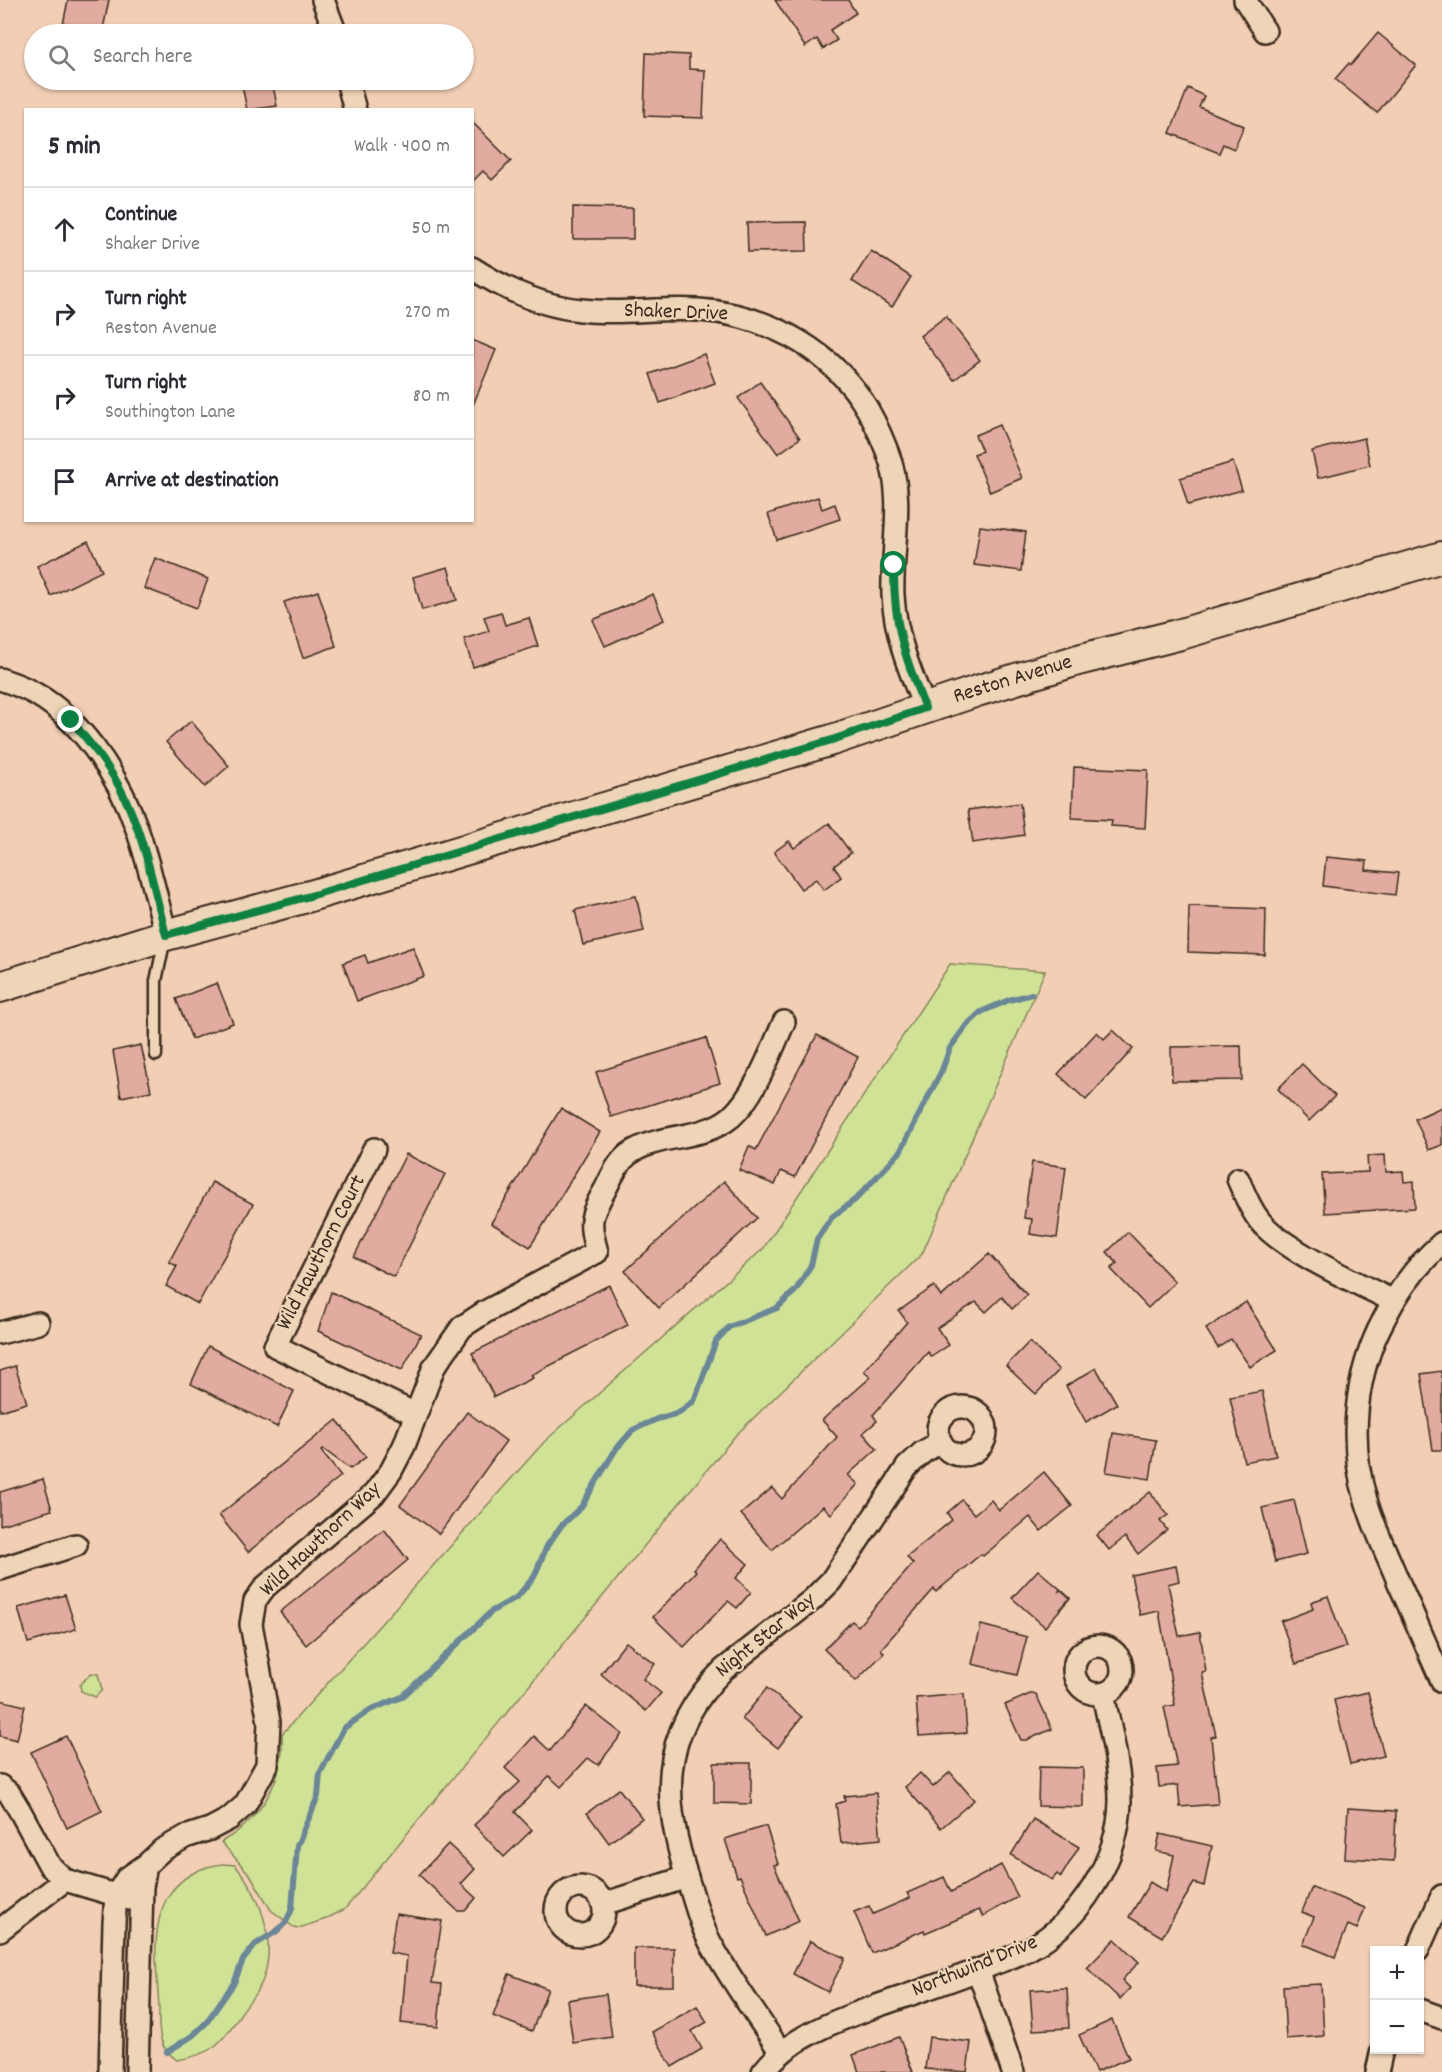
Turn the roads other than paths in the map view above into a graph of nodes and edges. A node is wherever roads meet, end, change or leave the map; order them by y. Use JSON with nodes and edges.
{"nodes":[{"id":1,"x":323,"y":0,"type":"edge"},
{"id":2,"x":1245,"y":0,"type":"edge"},
{"id":3,"x":332,"y":24,"type":"edge"},
{"id":4,"x":1265,"y":31,"type":"dead end"},
{"id":5,"x":349,"y":90,"type":"edge"},
{"id":6,"x":354,"y":108,"type":"edge"},
{"id":7,"x":474,"y":269,"type":"edge"},
{"id":8,"x":1442,"y":557,"type":"edge"},
{"id":9,"x":0,"y":679,"type":"edge"},
{"id":10,"x":925,"y":708,"type":"junction"},
{"id":11,"x":166,"y":935,"type":"junction"},
{"id":12,"x":0,"y":987,"type":"edge"},
{"id":13,"x":784,"y":1022,"type":"dead end"},
{"id":14,"x":156,"y":1054,"type":"dead end"},
{"id":15,"x":374,"y":1149,"type":"dead end"},
{"id":16,"x":1238,"y":1179,"type":"dead end"},
{"id":17,"x":1442,"y":1243,"type":"edge"},
{"id":18,"x":1393,"y":1301,"type":"junction"},
{"id":19,"x":38,"y":1323,"type":"dead end"},
{"id":20,"x":0,"y":1333,"type":"edge"},
{"id":21,"x":416,"y":1414,"type":"junction"},
{"id":22,"x":941,"y":1442,"type":"dead end"},
{"id":23,"x":76,"y":1545,"type":"dead end"},
{"id":24,"x":0,"y":1569,"type":"edge"},
{"id":25,"x":1442,"y":1681,"type":"edge"},
{"id":26,"x":1103,"y":1694,"type":"dead end"},
{"id":27,"x":0,"y":1786,"type":"edge"},
{"id":28,"x":146,"y":1865,"type":"junction"},
{"id":29,"x":687,"y":1877,"type":"junction"},
{"id":30,"x":65,"y":1880,"type":"junction"},
{"id":31,"x":116,"y":1895,"type":"junction"},
{"id":32,"x":1442,"y":1896,"type":"edge"},
{"id":33,"x":141,"y":1903,"type":"junction"},
{"id":34,"x":603,"y":1904,"type":"dead end"},
{"id":35,"x":0,"y":1930,"type":"edge"},
{"id":36,"x":1420,"y":1946,"type":"edge"},
{"id":37,"x":978,"y":1970,"type":"junction"},
{"id":38,"x":1424,"y":2012,"type":"edge"},
{"id":39,"x":1442,"y":2018,"type":"edge"},
{"id":40,"x":781,"y":2053,"type":"junction"},
{"id":41,"x":1381,"y":2054,"type":"edge"},
{"id":42,"x":110,"y":2072,"type":"edge"},
{"id":43,"x":137,"y":2072,"type":"edge"},
{"id":44,"x":763,"y":2072,"type":"edge"},
{"id":45,"x":1013,"y":2072,"type":"edge"},
{"id":46,"x":1377,"y":2072,"type":"edge"}],
"edges":[{"from":1,"to":3,"type":"street"},
{"from":2,"to":4,"type":"street"},
{"from":5,"to":6,"type":"street"},
{"from":7,"to":10,"type":"street","name":"Shaker Drive"},
{"from":8,"to":10,"type":"street","name":"Reston Avenue"},
{"from":9,"to":11,"type":"street"},
{"from":10,"to":11,"type":"street","name":"Reston Avenue"},
{"from":11,"to":12,"type":"street","name":"Reston Avenue"},
{"from":11,"to":14,"type":"lane"},
{"from":13,"to":21,"type":"street","name":"Wild Hawthorn Way"},
{"from":15,"to":21,"type":"street","name":"Wild Hawthorn Court"},
{"from":16,"to":18,"type":"street"},
{"from":17,"to":18,"type":"street"},
{"from":18,"to":25,"type":"street"},
{"from":19,"to":20,"type":"street"},
{"from":21,"to":28,"type":"street","name":"Wild Hawthorn Way"},
{"from":22,"to":29,"type":"street","name":"Night Star Way"},
{"from":23,"to":24,"type":"street"},
{"from":26,"to":37,"type":"street","name":"Northwind Drive"},
{"from":27,"to":30,"type":"street"},
{"from":28,"to":31,"type":"street","name":"Wild Hawthorn Way"},
{"from":28,"to":33,"type":"street"},
{"from":29,"to":34,"type":"street"},
{"from":29,"to":40,"type":"street","name":"Night Star Way"},
{"from":30,"to":31,"type":"street"},
{"from":30,"to":35,"type":"street"},
{"from":31,"to":33,"type":"street"},
{"from":31,"to":42,"type":"street"},
{"from":32,"to":36,"type":"street"},
{"from":33,"to":43,"type":"street"},
{"from":37,"to":40,"type":"street","name":"Northwind Drive"},
{"from":37,"to":45,"type":"street"},
{"from":38,"to":39,"type":"street"},
{"from":40,"to":44,"type":"street","name":"Northwind Drive"},
{"from":41,"to":46,"type":"street"}]}
